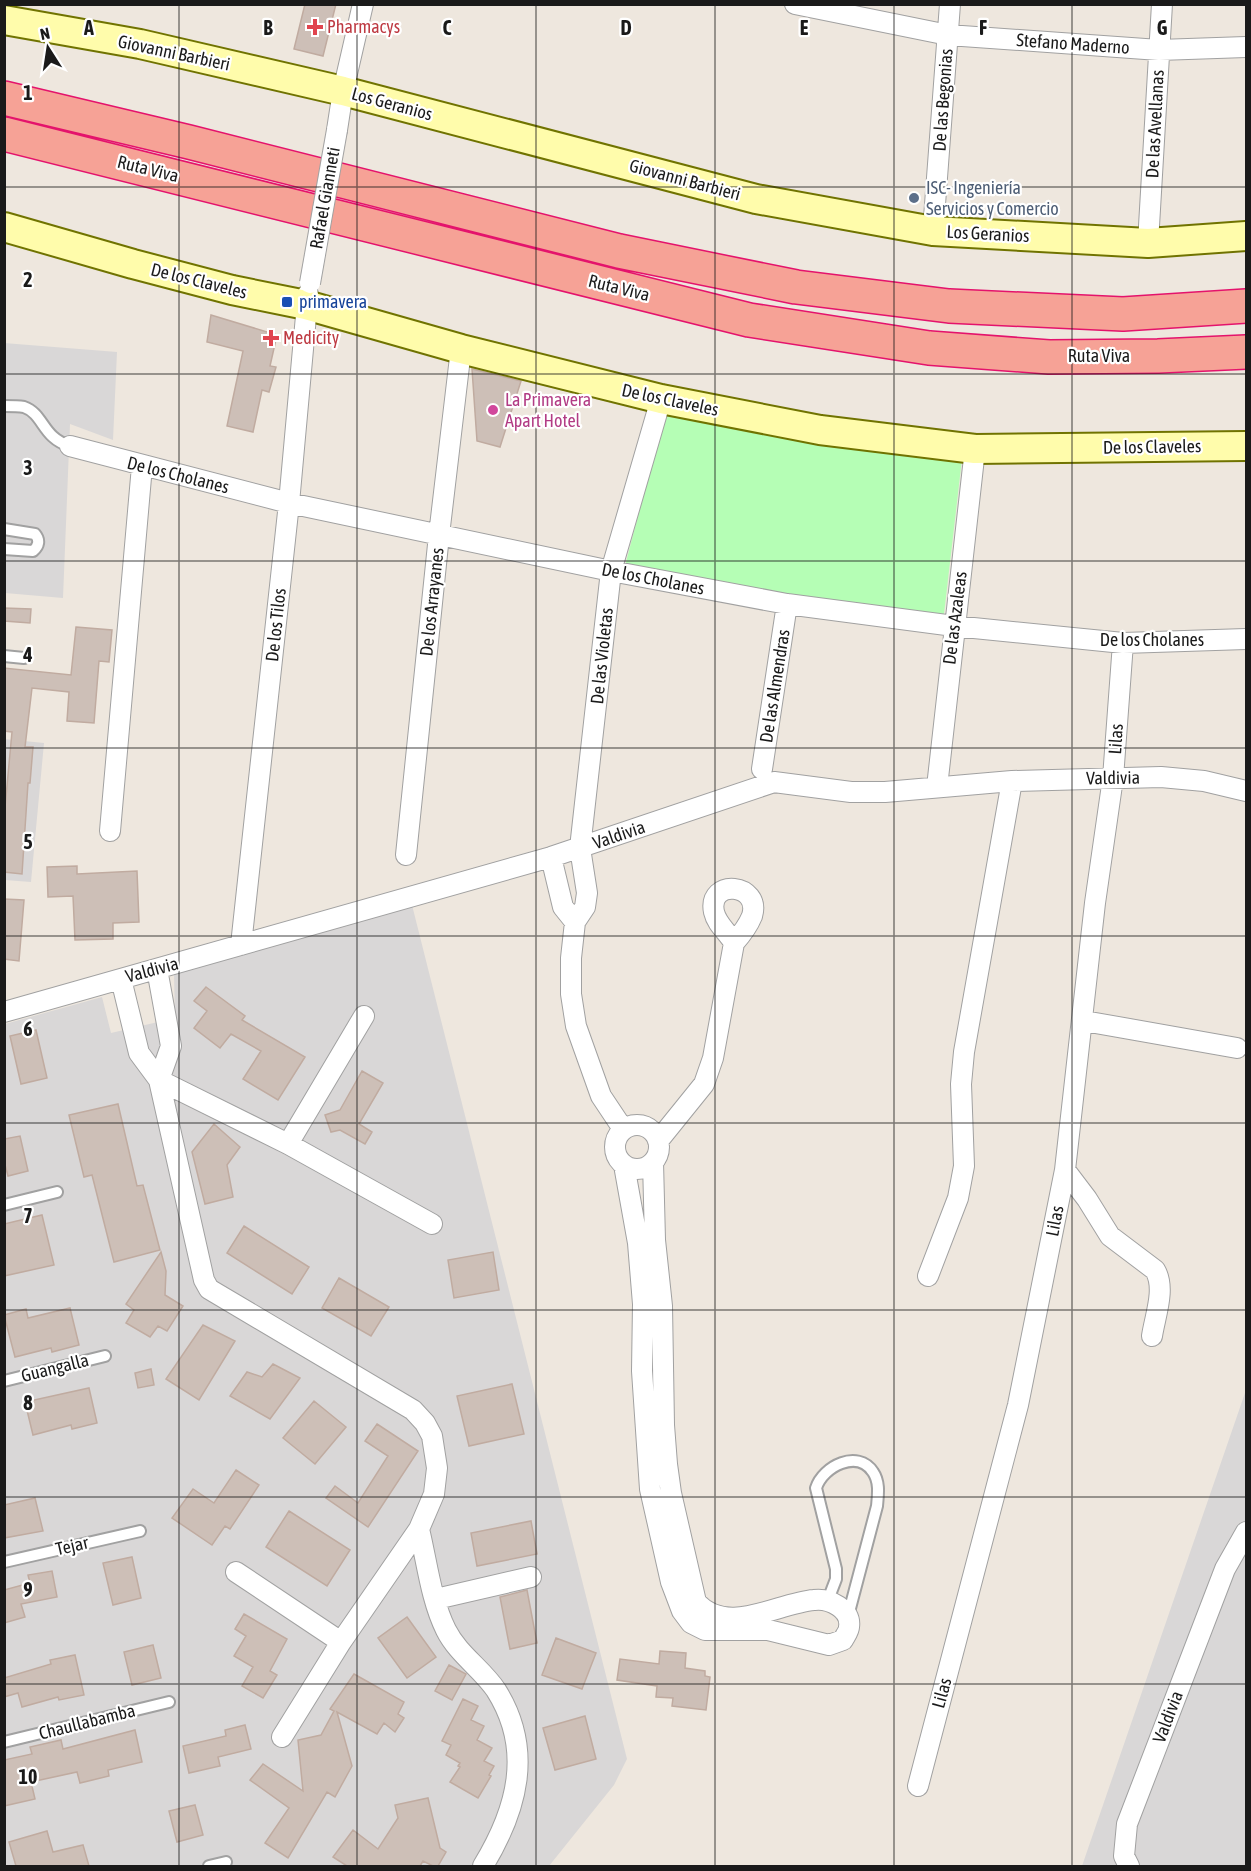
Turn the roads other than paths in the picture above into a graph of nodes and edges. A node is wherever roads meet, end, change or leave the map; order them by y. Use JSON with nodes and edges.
{"nodes":[{"id":1,"x":363,"y":4,"type":"edge"},
{"id":2,"x":795,"y":4,"type":"edge"},
{"id":3,"x":951,"y":4,"type":"edge"},
{"id":4,"x":1162,"y":4,"type":"edge"},
{"id":5,"x":4,"y":20,"type":"edge"},
{"id":6,"x":948,"y":35,"type":"junction"},
{"id":7,"x":1246,"y":47,"type":"edge"},
{"id":8,"x":1159,"y":50,"type":"junction"},
{"id":9,"x":343,"y":91,"type":"junction"},
{"id":10,"x":4,"y":98,"type":"edge"},
{"id":11,"x":441,"y":116,"type":"joint"},
{"id":12,"x":4,"y":134,"type":"edge"},
{"id":13,"x":4,"y":227,"type":"edge"},
{"id":14,"x":933,"y":231,"type":"junction"},
{"id":15,"x":1246,"y":236,"type":"edge"},
{"id":16,"x":1148,"y":243,"type":"junction"},
{"id":17,"x":308,"y":294,"type":"junction"},
{"id":18,"x":1246,"y":306,"type":"edge"},
{"id":19,"x":461,"y":349,"type":"junction"},
{"id":20,"x":1246,"y":352,"type":"edge"},
{"id":21,"x":661,"y":399,"type":"junction"},
{"id":22,"x":4,"y":406,"type":"edge"},
{"id":23,"x":70,"y":446,"type":"joint"},
{"id":24,"x":1246,"y":446,"type":"edge"},
{"id":25,"x":975,"y":450,"type":"junction"},
{"id":26,"x":142,"y":466,"type":"junction"},
{"id":27,"x":289,"y":503,"type":"junction"},
{"id":28,"x":4,"y":529,"type":"edge"},
{"id":29,"x":439,"y":535,"type":"junction"},
{"id":30,"x":4,"y":549,"type":"edge"},
{"id":31,"x":611,"y":571,"type":"junction"},
{"id":32,"x":787,"y":604,"type":"junction"},
{"id":33,"x":954,"y":626,"type":"junction"},
{"id":34,"x":1246,"y":639,"type":"edge"},
{"id":35,"x":1123,"y":643,"type":"junction"},
{"id":36,"x":4,"y":656,"type":"edge"},
{"id":37,"x":24,"y":658,"type":"dead end"},
{"id":38,"x":762,"y":769,"type":"dead end"},
{"id":39,"x":1113,"y":778,"type":"junction"},
{"id":40,"x":1012,"y":781,"type":"junction"},
{"id":41,"x":937,"y":787,"type":"junction"},
{"id":42,"x":1246,"y":791,"type":"edge"},
{"id":43,"x":110,"y":831,"type":"dead end"},
{"id":44,"x":580,"y":848,"type":"junction"},
{"id":45,"x":406,"y":855,"type":"dead end"},
{"id":46,"x":551,"y":856,"type":"junction"},
{"id":47,"x":575,"y":922,"type":"junction"},
{"id":48,"x":734,"y":943,"type":"dead end"},
{"id":49,"x":241,"y":945,"type":"junction"},
{"id":50,"x":157,"y":969,"type":"junction"},
{"id":51,"x":121,"y":979,"type":"junction"},
{"id":52,"x":164,"y":1008,"type":"junction"},
{"id":53,"x":4,"y":1012,"type":"edge"},
{"id":54,"x":364,"y":1016,"type":"dead end"},
{"id":55,"x":130,"y":1017,"type":"junction"},
{"id":56,"x":1083,"y":1021,"type":"junction"},
{"id":57,"x":1237,"y":1048,"type":"dead end"},
{"id":58,"x":159,"y":1080,"type":"junction"},
{"id":59,"x":623,"y":1129,"type":"junction"},
{"id":60,"x":658,"y":1141,"type":"junction"},
{"id":61,"x":288,"y":1144,"type":"junction"},
{"id":62,"x":653,"y":1162,"type":"junction"},
{"id":63,"x":624,"y":1165,"type":"junction"},
{"id":64,"x":1065,"y":1170,"type":"junction"},
{"id":65,"x":57,"y":1192,"type":"dead end"},
{"id":66,"x":4,"y":1205,"type":"edge"},
{"id":67,"x":432,"y":1224,"type":"dead end"},
{"id":68,"x":928,"y":1276,"type":"dead end"},
{"id":69,"x":1152,"y":1336,"type":"dead end"},
{"id":70,"x":105,"y":1356,"type":"dead end"},
{"id":71,"x":4,"y":1381,"type":"edge"},
{"id":72,"x":419,"y":1529,"type":"junction"},
{"id":73,"x":140,"y":1531,"type":"dead end"},
{"id":74,"x":1246,"y":1532,"type":"edge"},
{"id":75,"x":4,"y":1562,"type":"edge"},
{"id":76,"x":236,"y":1572,"type":"dead end"},
{"id":77,"x":531,"y":1577,"type":"dead end"},
{"id":78,"x":436,"y":1599,"type":"junction"},
{"id":79,"x":828,"y":1600,"type":"junction"},
{"id":80,"x":848,"y":1617,"type":"junction"},
{"id":81,"x":341,"y":1642,"type":"junction"},
{"id":82,"x":169,"y":1702,"type":"dead end"},
{"id":83,"x":282,"y":1737,"type":"dead end"},
{"id":84,"x":4,"y":1742,"type":"edge"},
{"id":85,"x":918,"y":1786,"type":"dead end"},
{"id":86,"x":226,"y":1862,"type":"dead end"},
{"id":87,"x":208,"y":1866,"type":"edge"},
{"id":88,"x":483,"y":1866,"type":"edge"},
{"id":89,"x":1129,"y":1866,"type":"edge"}],
"edges":[{"from":1,"to":9,"type":"street","name":"Rafael Gianneti"},
{"from":2,"to":6,"type":"street","name":"Stefano Maderno"},
{"from":3,"to":6,"type":"street","name":"De las Begonias"},
{"from":4,"to":8,"type":"street","name":"De las Avellanas"},
{"from":5,"to":9,"type":"main road","name":"Giovanni Barbieri"},
{"from":6,"to":8,"type":"street","name":"Stefano Maderno"},
{"from":6,"to":14,"type":"street","name":"De las Begonias"},
{"from":7,"to":8,"type":"street","name":"Stefano Maderno"},
{"from":8,"to":16,"type":"street","name":"De las Avellanas"},
{"from":9,"to":11,"type":"main road","name":"Los Geranios"},
{"from":9,"to":17,"type":"street","name":"Rafael Gianneti","bridge":true},
{"from":10,"to":18,"type":"highway","name":"Ruta Viva"},
{"from":11,"to":14,"type":"main road","name":"Giovanni Barbieri"},
{"from":12,"to":20,"type":"highway","name":"Ruta Viva"},
{"from":13,"to":17,"type":"main road","name":"De los Claveles"},
{"from":14,"to":16,"type":"main road","name":"Los Geranios"},
{"from":15,"to":16,"type":"main road"},
{"from":17,"to":19,"type":"main road","name":"De los Claveles"},
{"from":17,"to":27,"type":"street","name":"De los Tilos"},
{"from":19,"to":21,"type":"main road","name":"De los Claveles"},
{"from":19,"to":29,"type":"street","name":"De los Arrayanes"},
{"from":21,"to":25,"type":"main road","name":"De los Claveles"},
{"from":21,"to":31,"type":"street","name":"De las Violetas"},
{"from":22,"to":23,"type":"lane"},
{"from":23,"to":26,"type":"street","name":"De los Cholanes"},
{"from":24,"to":25,"type":"main road","name":"De los Claveles"},
{"from":25,"to":33,"type":"street","name":"De las Azaleas"},
{"from":26,"to":27,"type":"street","name":"De los Cholanes"},
{"from":26,"to":43,"type":"street"},
{"from":27,"to":29,"type":"street","name":"De los Cholanes"},
{"from":27,"to":49,"type":"street","name":"De los Tilos"},
{"from":28,"to":30,"type":"lane"},
{"from":29,"to":31,"type":"street","name":"De los Cholanes"},
{"from":29,"to":45,"type":"street","name":"De los Arrayanes"},
{"from":31,"to":32,"type":"street","name":"De los Cholanes"},
{"from":31,"to":44,"type":"street","name":"De las Violetas"},
{"from":32,"to":33,"type":"street","name":"De los Cholanes"},
{"from":32,"to":38,"type":"street","name":"De las Almendras"},
{"from":33,"to":35,"type":"street","name":"De los Cholanes"},
{"from":33,"to":41,"type":"street","name":"De las Azaleas"},
{"from":34,"to":35,"type":"street","name":"De los Cholanes"},
{"from":35,"to":39,"type":"street","name":"Lilas"},
{"from":36,"to":37,"type":"lane"},
{"from":39,"to":40,"type":"street","name":"Valdivia"},
{"from":39,"to":42,"type":"street","name":"Valdivia"},
{"from":39,"to":56,"type":"street","name":"Lilas"},
{"from":40,"to":41,"type":"street","name":"Valdivia"},
{"from":40,"to":68,"type":"street"},
{"from":41,"to":44,"type":"street","name":"Valdivia"},
{"from":44,"to":46,"type":"street","name":"Valdivia"},
{"from":44,"to":47,"type":"street","name":"De las Violetas"},
{"from":46,"to":47,"type":"street"},
{"from":46,"to":49,"type":"street","name":"Valdivia"},
{"from":47,"to":59,"type":"street","name":"De las Violetas"},
{"from":48,"to":60,"type":"street"},
{"from":49,"to":50,"type":"street","name":"Valdivia"},
{"from":50,"to":51,"type":"street","name":"Valdivia"},
{"from":50,"to":52,"type":"street"},
{"from":51,"to":53,"type":"street","name":"Valdivia"},
{"from":51,"to":55,"type":"street"},
{"from":52,"to":55,"type":"street"},
{"from":52,"to":58,"type":"street"},
{"from":54,"to":61,"type":"street"},
{"from":55,"to":58,"type":"street"},
{"from":56,"to":57,"type":"street"},
{"from":56,"to":64,"type":"street","name":"Lilas"},
{"from":58,"to":61,"type":"street"},
{"from":58,"to":72,"type":"street"},
{"from":59,"to":60,"type":"street"},
{"from":59,"to":63,"type":"street"},
{"from":60,"to":62,"type":"street"},
{"from":61,"to":67,"type":"street"},
{"from":62,"to":63,"type":"street"},
{"from":62,"to":79,"type":"street"},
{"from":63,"to":80,"type":"street"},
{"from":64,"to":69,"type":"street"},
{"from":64,"to":85,"type":"street","name":"Lilas"},
{"from":65,"to":66,"type":"lane"},
{"from":70,"to":71,"type":"lane","name":"Guangalla"},
{"from":72,"to":78,"type":"street"},
{"from":72,"to":81,"type":"street"},
{"from":73,"to":75,"type":"lane","name":"Tejar"},
{"from":74,"to":89,"type":"street","name":"Valdivia"},
{"from":76,"to":81,"type":"street"},
{"from":77,"to":78,"type":"street"},
{"from":78,"to":88,"type":"street"},
{"from":79,"to":80,"type":"street"},
{"from":79,"to":80,"type":"lane"},
{"from":81,"to":83,"type":"street"},
{"from":82,"to":84,"type":"lane","name":"Chaullabamba"},
{"from":86,"to":87,"type":"lane"}]}
